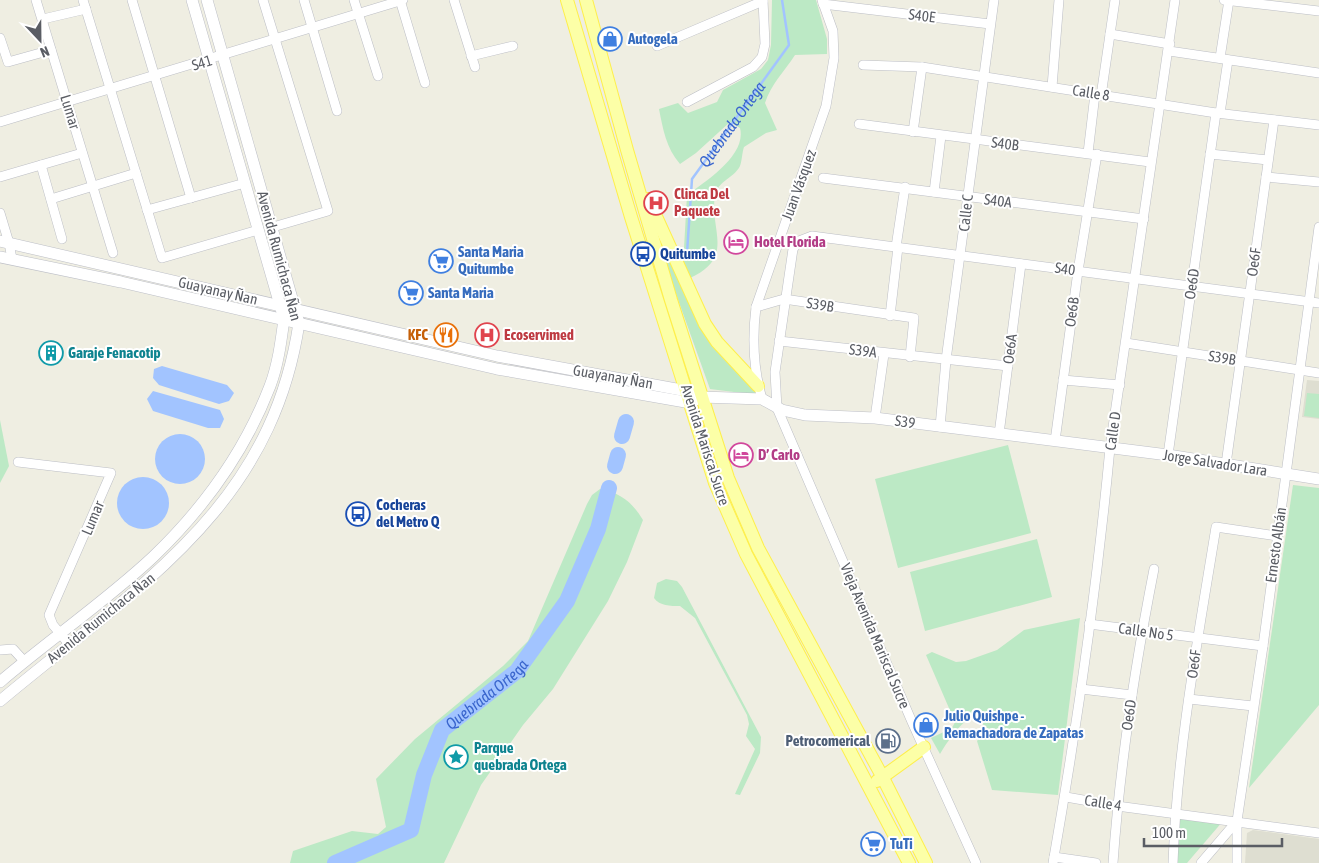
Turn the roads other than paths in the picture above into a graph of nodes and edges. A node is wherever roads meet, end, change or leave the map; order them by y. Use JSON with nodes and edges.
{"nodes":[{"id":1,"x":36,"y":0,"type":"edge"},
{"id":2,"x":132,"y":0,"type":"edge"},
{"id":3,"x":192,"y":0,"type":"edge"},
{"id":4,"x":207,"y":0,"type":"edge"},
{"id":5,"x":263,"y":0,"type":"edge"},
{"id":6,"x":304,"y":0,"type":"edge"},
{"id":7,"x":354,"y":0,"type":"edge"},
{"id":8,"x":401,"y":0,"type":"edge"},
{"id":9,"x":454,"y":0,"type":"edge"},
{"id":10,"x":567,"y":0,"type":"edge"},
{"id":11,"x":586,"y":0,"type":"edge"},
{"id":12,"x":763,"y":0,"type":"edge"},
{"id":13,"x":994,"y":0,"type":"edge"},
{"id":14,"x":1059,"y":0,"type":"edge"},
{"id":15,"x":1115,"y":0,"type":"edge"},
{"id":16,"x":1175,"y":0,"type":"edge"},
{"id":17,"x":1227,"y":0,"type":"edge"},
{"id":18,"x":823,"y":2,"type":"edge"},
{"id":19,"x":85,"y":4,"type":"edge"},
{"id":20,"x":1319,"y":11,"type":"edge"},
{"id":21,"x":358,"y":14,"type":"junction"},
{"id":22,"x":43,"y":19,"type":"junction"},
{"id":23,"x":990,"y":24,"type":"junction"},
{"id":24,"x":313,"y":28,"type":"junction"},
{"id":25,"x":1110,"y":34,"type":"junction"},
{"id":26,"x":0,"y":38,"type":"edge"},
{"id":27,"x":275,"y":40,"type":"junction"},
{"id":28,"x":513,"y":46,"type":"dead end"},
{"id":29,"x":657,"y":46,"type":"dead end"},
{"id":30,"x":1169,"y":47,"type":"junction"},
{"id":31,"x":50,"y":50,"type":"junction"},
{"id":32,"x":223,"y":56,"type":"junction"},
{"id":33,"x":472,"y":56,"type":"junction"},
{"id":34,"x":1224,"y":59,"type":"junction"},
{"id":35,"x":209,"y":61,"type":"junction"},
{"id":36,"x":863,"y":65,"type":"dead end"},
{"id":37,"x":475,"y":67,"type":"dead end"},
{"id":38,"x":922,"y":67,"type":"junction"},
{"id":39,"x":1319,"y":73,"type":"edge"},
{"id":40,"x":378,"y":76,"type":"dead end"},
{"id":41,"x":155,"y":77,"type":"junction"},
{"id":42,"x":982,"y":77,"type":"junction"},
{"id":43,"x":426,"y":83,"type":"dead end"},
{"id":44,"x":1052,"y":87,"type":"junction"},
{"id":45,"x":110,"y":90,"type":"junction"},
{"id":46,"x":1098,"y":95,"type":"junction"},
{"id":47,"x":687,"y":102,"type":"dead end"},
{"id":48,"x":1160,"y":102,"type":"junction"},
{"id":49,"x":67,"y":103,"type":"junction"},
{"id":50,"x":337,"y":111,"type":"dead end"},
{"id":51,"x":1218,"y":113,"type":"junction"},
{"id":52,"x":1274,"y":120,"type":"junction"},
{"id":53,"x":0,"y":122,"type":"edge"},
{"id":54,"x":859,"y":124,"type":"dead end"},
{"id":55,"x":1319,"y":126,"type":"edge"},
{"id":56,"x":913,"y":132,"type":"junction"},
{"id":57,"x":941,"y":136,"type":"junction"},
{"id":58,"x":976,"y":140,"type":"junction"},
{"id":59,"x":627,"y":150,"type":"junction"},
{"id":60,"x":82,"y":153,"type":"junction"},
{"id":61,"x":1092,"y":154,"type":"junction"},
{"id":62,"x":1210,"y":154,"type":"junction"},
{"id":63,"x":1268,"y":160,"type":"junction"},
{"id":64,"x":1150,"y":162,"type":"junction"},
{"id":65,"x":41,"y":165,"type":"junction"},
{"id":66,"x":136,"y":173,"type":"junction"},
{"id":67,"x":0,"y":177,"type":"edge"},
{"id":68,"x":1266,"y":177,"type":"junction"},
{"id":69,"x":823,"y":178,"type":"dead end"},
{"id":70,"x":1319,"y":182,"type":"edge"},
{"id":71,"x":245,"y":183,"type":"junction"},
{"id":72,"x":92,"y":186,"type":"junction"},
{"id":73,"x":905,"y":187,"type":"junction"},
{"id":74,"x":934,"y":192,"type":"junction"},
{"id":75,"x":967,"y":197,"type":"junction"},
{"id":76,"x":191,"y":198,"type":"junction"},
{"id":77,"x":51,"y":199,"type":"junction"},
{"id":78,"x":147,"y":210,"type":"junction"},
{"id":79,"x":1088,"y":212,"type":"junction"},
{"id":80,"x":0,"y":213,"type":"edge"},
{"id":81,"x":1144,"y":219,"type":"junction"},
{"id":82,"x":273,"y":227,"type":"junction"},
{"id":83,"x":1319,"y":228,"type":"edge"},
{"id":84,"x":258,"y":230,"type":"junction"},
{"id":85,"x":812,"y":236,"type":"joint"},
{"id":86,"x":62,"y":239,"type":"dead end"},
{"id":87,"x":5,"y":242,"type":"edge"},
{"id":88,"x":1318,"y":243,"type":"edge"},
{"id":89,"x":897,"y":247,"type":"junction"},
{"id":90,"x":113,"y":253,"type":"dead end"},
{"id":91,"x":961,"y":256,"type":"junction"},
{"id":92,"x":0,"y":257,"type":"edge"},
{"id":93,"x":12,"y":259,"type":"junction"},
{"id":94,"x":1021,"y":264,"type":"junction"},
{"id":95,"x":124,"y":269,"type":"junction"},
{"id":96,"x":1078,"y":271,"type":"junction"},
{"id":97,"x":1135,"y":279,"type":"junction"},
{"id":98,"x":121,"y":282,"type":"junction"},
{"id":99,"x":1191,"y":286,"type":"junction"},
{"id":100,"x":1250,"y":294,"type":"junction"},
{"id":101,"x":784,"y":299,"type":"junction"},
{"id":102,"x":665,"y":302,"type":"junction"},
{"id":103,"x":1309,"y":302,"type":"junction"},
{"id":104,"x":1319,"y":303,"type":"edge"},
{"id":105,"x":281,"y":306,"type":"junction"},
{"id":106,"x":756,"y":307,"type":"junction"},
{"id":107,"x":297,"y":311,"type":"junction"},
{"id":108,"x":890,"y":316,"type":"junction"},
{"id":109,"x":284,"y":319,"type":"junction"},
{"id":110,"x":299,"y":323,"type":"junction"},
{"id":111,"x":779,"y":341,"type":"junction"},
{"id":112,"x":1126,"y":343,"type":"junction"},
{"id":113,"x":1182,"y":352,"type":"junction"},
{"id":114,"x":884,"y":354,"type":"junction"},
{"id":115,"x":910,"y":357,"type":"junction"},
{"id":116,"x":946,"y":360,"type":"junction"},
{"id":117,"x":1240,"y":361,"type":"junction"},
{"id":118,"x":1008,"y":366,"type":"junction"},
{"id":119,"x":1300,"y":370,"type":"junction"},
{"id":120,"x":1319,"y":373,"type":"edge"},
{"id":121,"x":1063,"y":380,"type":"junction"},
{"id":122,"x":1120,"y":385,"type":"junction"},
{"id":123,"x":758,"y":386,"type":"junction"},
{"id":124,"x":687,"y":391,"type":"junction"},
{"id":125,"x":762,"y":399,"type":"junction"},
{"id":126,"x":696,"y":400,"type":"junction"},
{"id":127,"x":777,"y":408,"type":"junction"},
{"id":128,"x":875,"y":418,"type":"junction"},
{"id":129,"x":940,"y":427,"type":"junction"},
{"id":130,"x":999,"y":434,"type":"junction"},
{"id":131,"x":1055,"y":441,"type":"junction"},
{"id":132,"x":1110,"y":448,"type":"junction"},
{"id":133,"x":1168,"y":455,"type":"junction"},
{"id":134,"x":18,"y":462,"type":"dead end"},
{"id":135,"x":1226,"y":464,"type":"junction"},
{"id":136,"x":1287,"y":474,"type":"junction"},
{"id":137,"x":1319,"y":479,"type":"edge"},
{"id":138,"x":1277,"y":536,"type":"junction"},
{"id":139,"x":1154,"y":569,"type":"dead end"},
{"id":140,"x":1090,"y":624,"type":"junction"},
{"id":141,"x":60,"y":632,"type":"junction"},
{"id":142,"x":1142,"y":632,"type":"junction"},
{"id":143,"x":1198,"y":638,"type":"junction"},
{"id":144,"x":69,"y":644,"type":"junction"},
{"id":145,"x":1263,"y":646,"type":"junction"},
{"id":146,"x":0,"y":650,"type":"edge"},
{"id":147,"x":24,"y":661,"type":"junction"},
{"id":148,"x":830,"y":679,"type":"junction"},
{"id":149,"x":0,"y":682,"type":"edge"},
{"id":150,"x":816,"y":686,"type":"junction"},
{"id":151,"x":1081,"y":689,"type":"junction"},
{"id":152,"x":1132,"y":695,"type":"junction"},
{"id":153,"x":1189,"y":699,"type":"junction"},
{"id":154,"x":0,"y":702,"type":"edge"},
{"id":155,"x":1253,"y":706,"type":"junction"},
{"id":156,"x":924,"y":748,"type":"junction"},
{"id":157,"x":882,"y":776,"type":"junction"},
{"id":158,"x":870,"y":786,"type":"junction"},
{"id":159,"x":1066,"y":797,"type":"junction"},
{"id":160,"x":1117,"y":806,"type":"junction"},
{"id":161,"x":1174,"y":812,"type":"junction"},
{"id":162,"x":1237,"y":821,"type":"junction"},
{"id":163,"x":1319,"y":833,"type":"edge"},
{"id":164,"x":1054,"y":860,"type":"edge"},
{"id":165,"x":909,"y":863,"type":"edge"},
{"id":166,"x":926,"y":863,"type":"edge"},
{"id":167,"x":976,"y":863,"type":"edge"},
{"id":168,"x":1096,"y":863,"type":"edge"},
{"id":169,"x":1113,"y":863,"type":"edge"},
{"id":170,"x":1173,"y":863,"type":"edge"},
{"id":171,"x":1200,"y":863,"type":"edge"},
{"id":172,"x":1237,"y":863,"type":"edge"}],
"edges":[{"from":1,"to":22,"type":"street","name":"Lumar"},
{"from":2,"to":41,"type":"street"},
{"from":3,"to":35,"type":"main road","name":"Avenida Rumichaca Ñan"},
{"from":4,"to":32,"type":"main road","name":"Avenida Rumichaca Ñan"},
{"from":5,"to":27,"type":"street"},
{"from":6,"to":24,"type":"street"},
{"from":7,"to":21,"type":"street"},
{"from":8,"to":21,"type":"street","name":"S41"},
{"from":8,"to":43,"type":"street"},
{"from":9,"to":33,"type":"street"},
{"from":10,"to":102,"type":"main road","name":"Avenida Mariscal Sucre"},
{"from":11,"to":59,"type":"main road","name":"Avenida Mariscal Sucre"},
{"from":12,"to":29,"type":"street"},
{"from":12,"to":47,"type":"street"},
{"from":13,"to":23,"type":"street","name":"Calle C"},
{"from":14,"to":44,"type":"street"},
{"from":15,"to":25,"type":"street","name":"Oe6B"},
{"from":16,"to":30,"type":"street","name":"Calle D"},
{"from":17,"to":20,"type":"street"},
{"from":17,"to":34,"type":"street","name":"Oe6D"},
{"from":18,"to":23,"type":"street","name":"S40E"},
{"from":18,"to":106,"type":"street","name":"Juan Vásquez"},
{"from":19,"to":22,"type":"street"},
{"from":19,"to":45,"type":"street"},
{"from":21,"to":24,"type":"street","name":"S41"},
{"from":21,"to":40,"type":"street"},
{"from":22,"to":31,"type":"street","name":"Lumar"},
{"from":23,"to":42,"type":"street","name":"Calle C"},
{"from":24,"to":27,"type":"street","name":"S41"},
{"from":24,"to":50,"type":"street"},
{"from":25,"to":30,"type":"street"},
{"from":25,"to":46,"type":"street","name":"Oe6B"},
{"from":26,"to":31,"type":"street"},
{"from":27,"to":32,"type":"street","name":"S41"},
{"from":27,"to":82,"type":"street"},
{"from":28,"to":33,"type":"street"},
{"from":30,"to":34,"type":"street"},
{"from":30,"to":48,"type":"street","name":"Calle D"},
{"from":31,"to":49,"type":"street","name":"Lumar"},
{"from":32,"to":35,"type":"street","name":"S41"},
{"from":32,"to":82,"type":"main road","name":"Avenida Rumichaca Ñan"},
{"from":33,"to":37,"type":"street"},
{"from":34,"to":39,"type":"street"},
{"from":34,"to":51,"type":"street","name":"Oe6D"},
{"from":35,"to":41,"type":"street","name":"S41"},
{"from":35,"to":71,"type":"main road","name":"Avenida Rumichaca Ñan"},
{"from":36,"to":38,"type":"street","name":"Calle 8"},
{"from":38,"to":42,"type":"street","name":"Calle 8"},
{"from":38,"to":56,"type":"street"},
{"from":41,"to":45,"type":"street","name":"S41"},
{"from":41,"to":76,"type":"street"},
{"from":42,"to":44,"type":"street","name":"Calle 8"},
{"from":42,"to":58,"type":"street","name":"Calle C"},
{"from":44,"to":46,"type":"street","name":"Calle 8"},
{"from":45,"to":49,"type":"street","name":"S41"},
{"from":45,"to":66,"type":"street"},
{"from":46,"to":48,"type":"street","name":"Calle 8"},
{"from":46,"to":61,"type":"street","name":"Oe6B"},
{"from":48,"to":51,"type":"street","name":"Calle 8"},
{"from":48,"to":64,"type":"street","name":"Calle D"},
{"from":49,"to":53,"type":"street","name":"S41"},
{"from":49,"to":60,"type":"street","name":"Lumar"},
{"from":51,"to":52,"type":"street","name":"Calle 8"},
{"from":51,"to":62,"type":"street","name":"Oe6D"},
{"from":52,"to":55,"type":"street","name":"Calle 8"},
{"from":52,"to":63,"type":"street","name":"Oe6F"},
{"from":54,"to":56,"type":"street","name":"S40B"},
{"from":56,"to":57,"type":"street","name":"S40B"},
{"from":57,"to":58,"type":"street","name":"S40B"},
{"from":57,"to":74,"type":"street"},
{"from":58,"to":61,"type":"street","name":"S40B"},
{"from":58,"to":75,"type":"street","name":"Calle C"},
{"from":59,"to":102,"type":"main road","name":"Avenida Mariscal Sucre"},
{"from":59,"to":123,"type":"main road"},
{"from":60,"to":65,"type":"street"},
{"from":60,"to":72,"type":"street","name":"Lumar"},
{"from":61,"to":64,"type":"street","name":"S40B"},
{"from":61,"to":79,"type":"street","name":"Oe6B"},
{"from":62,"to":63,"type":"street"},
{"from":62,"to":99,"type":"street","name":"Oe6D"},
{"from":63,"to":68,"type":"street","name":"Oe6F"},
{"from":64,"to":81,"type":"street","name":"Calle D"},
{"from":65,"to":67,"type":"street"},
{"from":65,"to":77,"type":"street"},
{"from":66,"to":72,"type":"street"},
{"from":66,"to":78,"type":"street"},
{"from":68,"to":70,"type":"street"},
{"from":68,"to":100,"type":"street","name":"Oe6F"},
{"from":69,"to":73,"type":"street","name":"S40A"},
{"from":71,"to":76,"type":"street"},
{"from":71,"to":84,"type":"main road","name":"Avenida Rumichaca Ñan"},
{"from":72,"to":77,"type":"street"},
{"from":72,"to":90,"type":"street","name":"Lumar"},
{"from":73,"to":74,"type":"street","name":"S40A"},
{"from":73,"to":89,"type":"street"},
{"from":74,"to":75,"type":"street","name":"S40A"},
{"from":75,"to":79,"type":"street","name":"S40A"},
{"from":75,"to":91,"type":"street","name":"Calle C"},
{"from":76,"to":78,"type":"street"},
{"from":77,"to":86,"type":"street"},
{"from":78,"to":84,"type":"street"},
{"from":79,"to":81,"type":"street","name":"S40A"},
{"from":79,"to":96,"type":"street","name":"Oe6B"},
{"from":80,"to":87,"type":"street"},
{"from":81,"to":97,"type":"street","name":"Calle D"},
{"from":82,"to":107,"type":"main road","name":"Avenida Rumichaca Ñan"},
{"from":83,"to":88,"type":"street","name":"Ernesto Albán"},
{"from":84,"to":105,"type":"main road","name":"Avenida Rumichaca Ñan"},
{"from":85,"to":89,"type":"street","name":"S40"},
{"from":85,"to":101,"type":"street","name":"Juan Vásquez"},
{"from":87,"to":93,"type":"street"},
{"from":87,"to":95,"type":"main road","name":"Guayanay Ñan"},
{"from":88,"to":103,"type":"street","name":"Ernesto Albán"},
{"from":89,"to":91,"type":"street","name":"S40"},
{"from":89,"to":108,"type":"street"},
{"from":91,"to":94,"type":"street","name":"S40"},
{"from":91,"to":116,"type":"street","name":"Calle C"},
{"from":92,"to":93,"type":"main road","name":"Guayanay Ñan"},
{"from":93,"to":98,"type":"main road","name":"Guayanay Ñan"},
{"from":94,"to":96,"type":"street","name":"S40"},
{"from":94,"to":118,"type":"street","name":"Oe6A"},
{"from":95,"to":98,"type":"main road"},
{"from":95,"to":105,"type":"main road","name":"Guayanay Ñan"},
{"from":96,"to":97,"type":"street","name":"S40"},
{"from":96,"to":121,"type":"street","name":"Oe6B"},
{"from":97,"to":99,"type":"street","name":"S40"},
{"from":97,"to":112,"type":"street","name":"Calle D"},
{"from":98,"to":109,"type":"main road","name":"Guayanay Ñan"},
{"from":99,"to":100,"type":"street","name":"S40"},
{"from":99,"to":113,"type":"street","name":"Oe6D"},
{"from":100,"to":103,"type":"street","name":"S40"},
{"from":100,"to":117,"type":"street","name":"Oe6F"},
{"from":101,"to":106,"type":"street","name":"S39B"},
{"from":101,"to":108,"type":"street","name":"S39B"},
{"from":101,"to":111,"type":"street","name":"Juan Vásquez"},
{"from":102,"to":124,"type":"main road","name":"Avenida Mariscal Sucre"},
{"from":102,"to":126,"type":"main road","name":"Avenida Mariscal Sucre"},
{"from":103,"to":104,"type":"street","name":"S40"},
{"from":103,"to":119,"type":"street","name":"Ernesto Albán"},
{"from":105,"to":107,"type":"main road","name":"Guayanay Ñan"},
{"from":105,"to":109,"type":"main road","name":"Avenida Rumichaca Ñan"},
{"from":106,"to":123,"type":"street","name":"Juan Vásquez"},
{"from":107,"to":110,"type":"main road","name":"Avenida Rumichaca Ñan"},
{"from":107,"to":124,"type":"main road","name":"Guayanay Ñan"},
{"from":108,"to":115,"type":"street","name":"S39B"},
{"from":109,"to":110,"type":"main road","name":"Guayanay Ñan"},
{"from":109,"to":141,"type":"main road","name":"Avenida Rumichaca Ñan"},
{"from":110,"to":126,"type":"main road","name":"Guayanay Ñan"},
{"from":110,"to":144,"type":"main road","name":"Avenida Rumichaca Ñan"},
{"from":111,"to":114,"type":"street","name":"S39A"},
{"from":111,"to":127,"type":"street","name":"Juan Vásquez"},
{"from":112,"to":113,"type":"street","name":"S39B"},
{"from":112,"to":122,"type":"street","name":"Calle D"},
{"from":113,"to":117,"type":"street","name":"S39B"},
{"from":113,"to":133,"type":"street","name":"Oe6D"},
{"from":114,"to":115,"type":"street","name":"S39A"},
{"from":114,"to":128,"type":"street"},
{"from":115,"to":116,"type":"street","name":"S39A"},
{"from":116,"to":118,"type":"street","name":"S39A"},
{"from":116,"to":129,"type":"street","name":"Calle C"},
{"from":117,"to":119,"type":"street","name":"S39B"},
{"from":117,"to":135,"type":"street","name":"Oe6F"},
{"from":118,"to":130,"type":"street","name":"Oe6A"},
{"from":119,"to":120,"type":"street","name":"S39B"},
{"from":119,"to":136,"type":"street","name":"Ernesto Albán"},
{"from":121,"to":122,"type":"street"},
{"from":121,"to":131,"type":"street","name":"Oe6B"},
{"from":122,"to":132,"type":"street","name":"Calle D"},
{"from":123,"to":125,"type":"street","name":"Juan Vásquez"},
{"from":124,"to":126,"type":"main road","name":"Avenida Mariscal Sucre"},
{"from":125,"to":126,"type":"main road","name":"S39"},
{"from":125,"to":127,"type":"main road","name":"S39"},
{"from":126,"to":148,"type":"main road","name":"Avenida Mariscal Sucre"},
{"from":126,"to":150,"type":"main road","name":"Avenida Mariscal Sucre"},
{"from":127,"to":128,"type":"main road","name":"S39"},
{"from":127,"to":156,"type":"street","name":"Vieja Avenida Mariscal Sucre"},
{"from":128,"to":129,"type":"main road","name":"S39"},
{"from":129,"to":130,"type":"main road","name":"S39"},
{"from":130,"to":131,"type":"main road","name":"S39"},
{"from":131,"to":132,"type":"main road","name":"S39"},
{"from":132,"to":133,"type":"main road","name":"Jorge Salvador Lara"},
{"from":132,"to":140,"type":"street","name":"Calle D"},
{"from":133,"to":135,"type":"main road","name":"Jorge Salvador Lara"},
{"from":134,"to":141,"type":"street","name":"Lumar"},
{"from":135,"to":136,"type":"main road","name":"Jorge Salvador Lara"},
{"from":136,"to":137,"type":"main road","name":"Jorge Salvador Lara"},
{"from":136,"to":138,"type":"street","name":"Ernesto Albán"},
{"from":138,"to":143,"type":"street","name":"Oe6F"},
{"from":138,"to":145,"type":"street","name":"Ernesto Albán"},
{"from":139,"to":142,"type":"street","name":"Oe6D"},
{"from":140,"to":142,"type":"street","name":"Calle No 5"},
{"from":140,"to":151,"type":"street","name":"Calle D"},
{"from":141,"to":144,"type":"street","name":"Lumar"},
{"from":141,"to":147,"type":"main road","name":"Avenida Rumichaca Ñan"},
{"from":142,"to":143,"type":"street","name":"Calle No 5"},
{"from":142,"to":152,"type":"street","name":"Oe6D"},
{"from":143,"to":145,"type":"street","name":"Calle No 5"},
{"from":143,"to":153,"type":"street","name":"Oe6F"},
{"from":144,"to":154,"type":"main road","name":"Avenida Rumichaca Ñan"},
{"from":145,"to":155,"type":"street","name":"Ernesto Albán"},
{"from":146,"to":147,"type":"street"},
{"from":147,"to":149,"type":"main road","name":"Avenida Rumichaca Ñan"},
{"from":148,"to":150,"type":"main road"},
{"from":148,"to":157,"type":"main road","name":"Avenida Mariscal Sucre"},
{"from":150,"to":158,"type":"main road","name":"Avenida Mariscal Sucre"},
{"from":151,"to":152,"type":"street"},
{"from":151,"to":159,"type":"street","name":"Calle D"},
{"from":152,"to":160,"type":"street","name":"Oe6D"},
{"from":153,"to":155,"type":"street"},
{"from":153,"to":161,"type":"street","name":"Oe6F"},
{"from":155,"to":162,"type":"street","name":"Ernesto Albán"},
{"from":156,"to":157,"type":"main road"},
{"from":156,"to":167,"type":"street","name":"Vieja Avenida Mariscal Sucre"},
{"from":157,"to":158,"type":"main road"},
{"from":157,"to":166,"type":"main road","name":"Avenida Mariscal Sucre"},
{"from":158,"to":165,"type":"main road","name":"Avenida Mariscal Sucre"},
{"from":159,"to":160,"type":"street","name":"Calle 4"},
{"from":159,"to":164,"type":"street","name":"Calle D"},
{"from":160,"to":161,"type":"street","name":"Calle 4"},
{"from":160,"to":169,"type":"street","name":"Oe6D"},
{"from":161,"to":162,"type":"street","name":"Calle 4"},
{"from":161,"to":170,"type":"street","name":"Oe6F"},
{"from":162,"to":163,"type":"street","name":"Calle 4"},
{"from":162,"to":171,"type":"street"},
{"from":162,"to":172,"type":"street","name":"Ernesto Albán"},
{"from":164,"to":168,"type":"street"}]}
